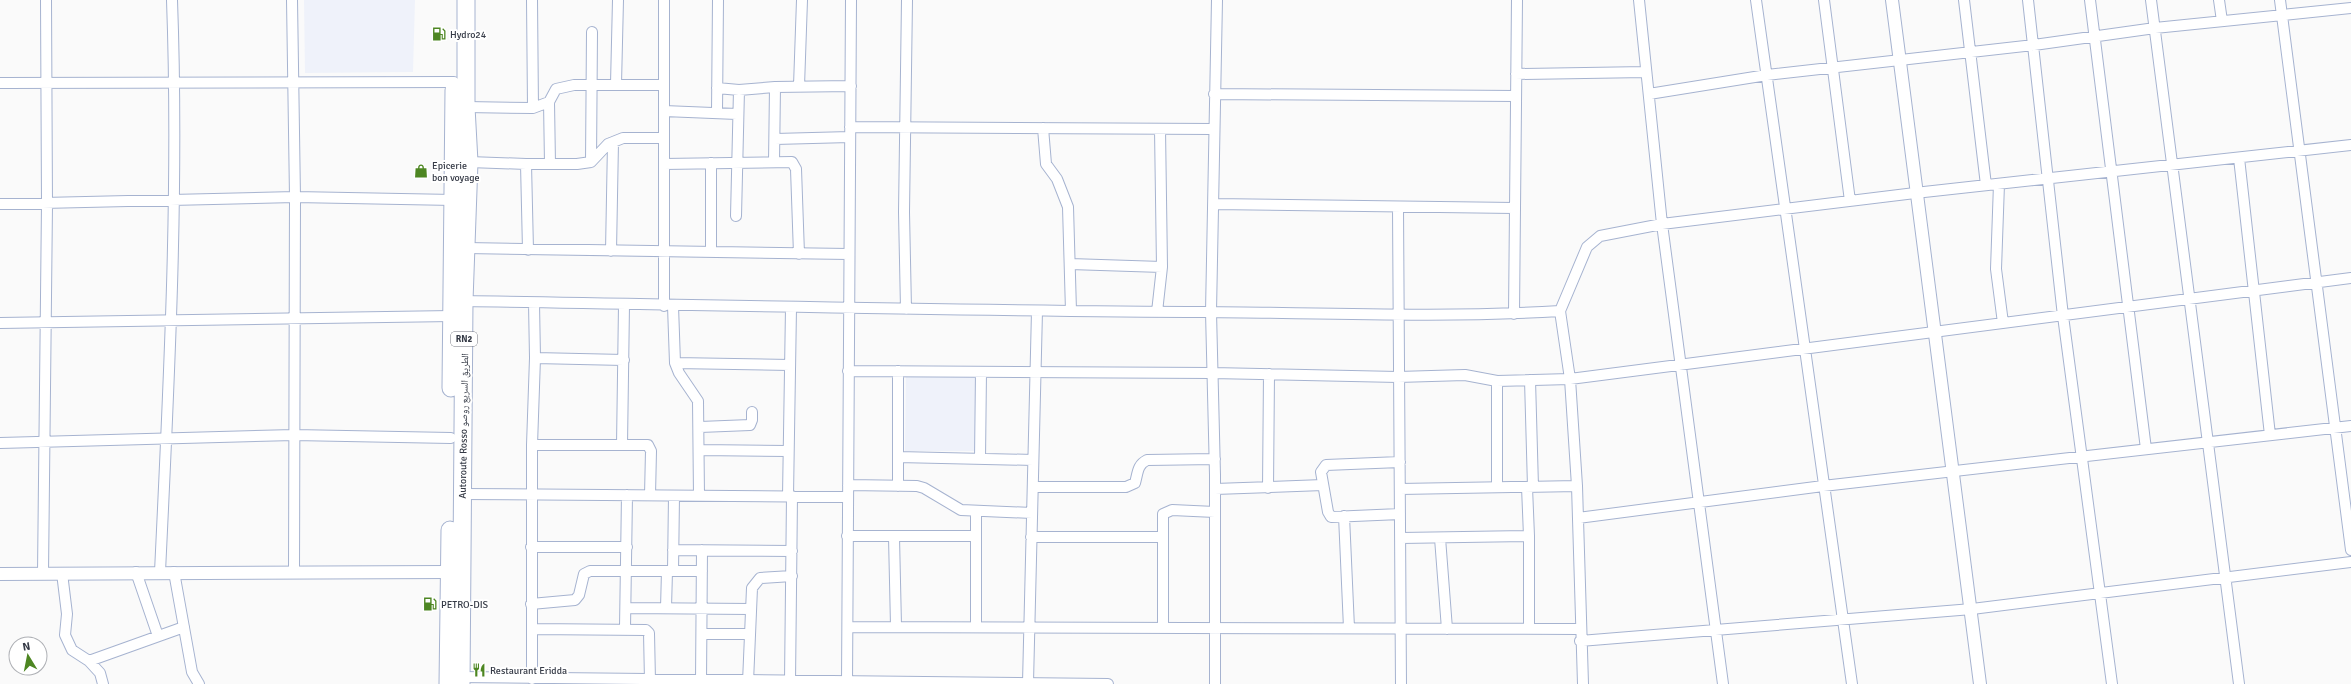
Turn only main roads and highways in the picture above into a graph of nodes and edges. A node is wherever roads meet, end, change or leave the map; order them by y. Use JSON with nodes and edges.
{"nodes":[{"id":1,"x":455,"y":0,"type":"edge"},
{"id":2,"x":466,"y":0,"type":"edge"},
{"id":3,"x":463,"y":172,"type":"junction"},
{"id":4,"x":454,"y":681,"type":"edge"}],
"edges":[{"from":1,"to":3,"type":"highway","name":"Autoroute Rosso الطريق السريع روصو","number":"RN2"},
{"from":2,"to":3,"type":"highway","name":"Autoroute Rosso الطريق السريع روصو","number":"RN2"},
{"from":3,"to":4,"type":"highway","name":"Autoroute Rosso الطريق السريع روصو","number":"RN2"},
{"from":3,"to":4,"type":"highway","name":"Autoroute Rosso الطريق السريع روصو","number":"RN2"}]}
